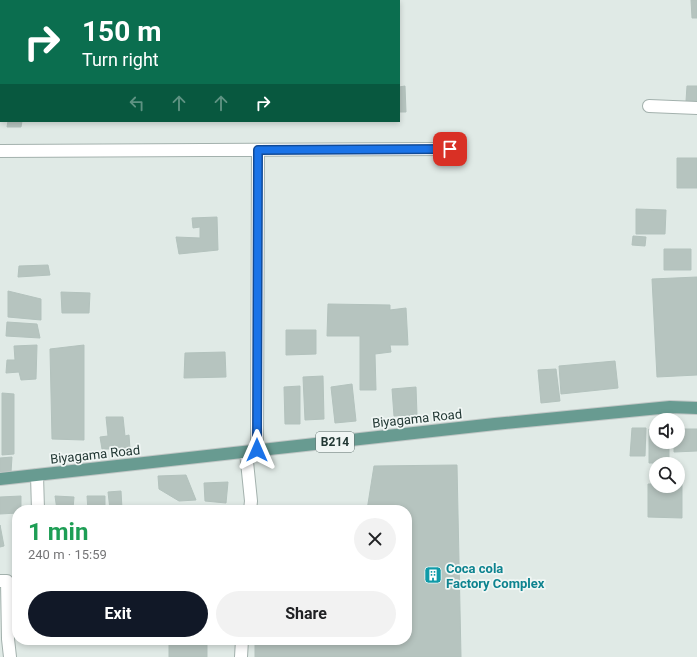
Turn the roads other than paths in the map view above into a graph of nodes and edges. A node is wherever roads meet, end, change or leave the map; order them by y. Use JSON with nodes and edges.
{"nodes":[{"id":1,"x":649,"y":106,"type":"dead end"},
{"id":2,"x":697,"y":108,"type":"edge"},
{"id":3,"x":450,"y":149,"type":"dead end"},
{"id":4,"x":258,"y":150,"type":"junction"},
{"id":5,"x":0,"y":151,"type":"edge"},
{"id":6,"x":697,"y":399,"type":"edge"},
{"id":7,"x":670,"y":407,"type":"junction"},
{"id":8,"x":697,"y":408,"type":"edge"},
{"id":9,"x":251,"y":451,"type":"junction"},
{"id":10,"x":37,"y":475,"type":"junction"},
{"id":11,"x":0,"y":479,"type":"edge"},
{"id":12,"x":38,"y":505,"type":"edge"},
{"id":13,"x":251,"y":505,"type":"edge"},
{"id":14,"x":0,"y":581,"type":"edge"},
{"id":15,"x":242,"y":645,"type":"edge"},
{"id":16,"x":10,"y":657,"type":"edge"},
{"id":17,"x":241,"y":657,"type":"edge"}],
"edges":[{"from":1,"to":2,"type":"street"},
{"from":3,"to":4,"type":"street"},
{"from":4,"to":5,"type":"street"},
{"from":4,"to":9,"type":"street"},
{"from":6,"to":7,"type":"main road","name":"Biyagama Road","number":"B214"},
{"from":7,"to":8,"type":"main road","name":"Biyagama Road","number":"B214"},
{"from":7,"to":9,"type":"main road","name":"Biyagama Road","number":"B214"},
{"from":9,"to":10,"type":"main road","name":"Biyagama Road","number":"B214"},
{"from":9,"to":13,"type":"street"},
{"from":10,"to":11,"type":"main road","name":"Biyagama Road","number":"B214"},
{"from":10,"to":12,"type":"street"},
{"from":14,"to":16,"type":"street"},
{"from":15,"to":17,"type":"street"}]}
